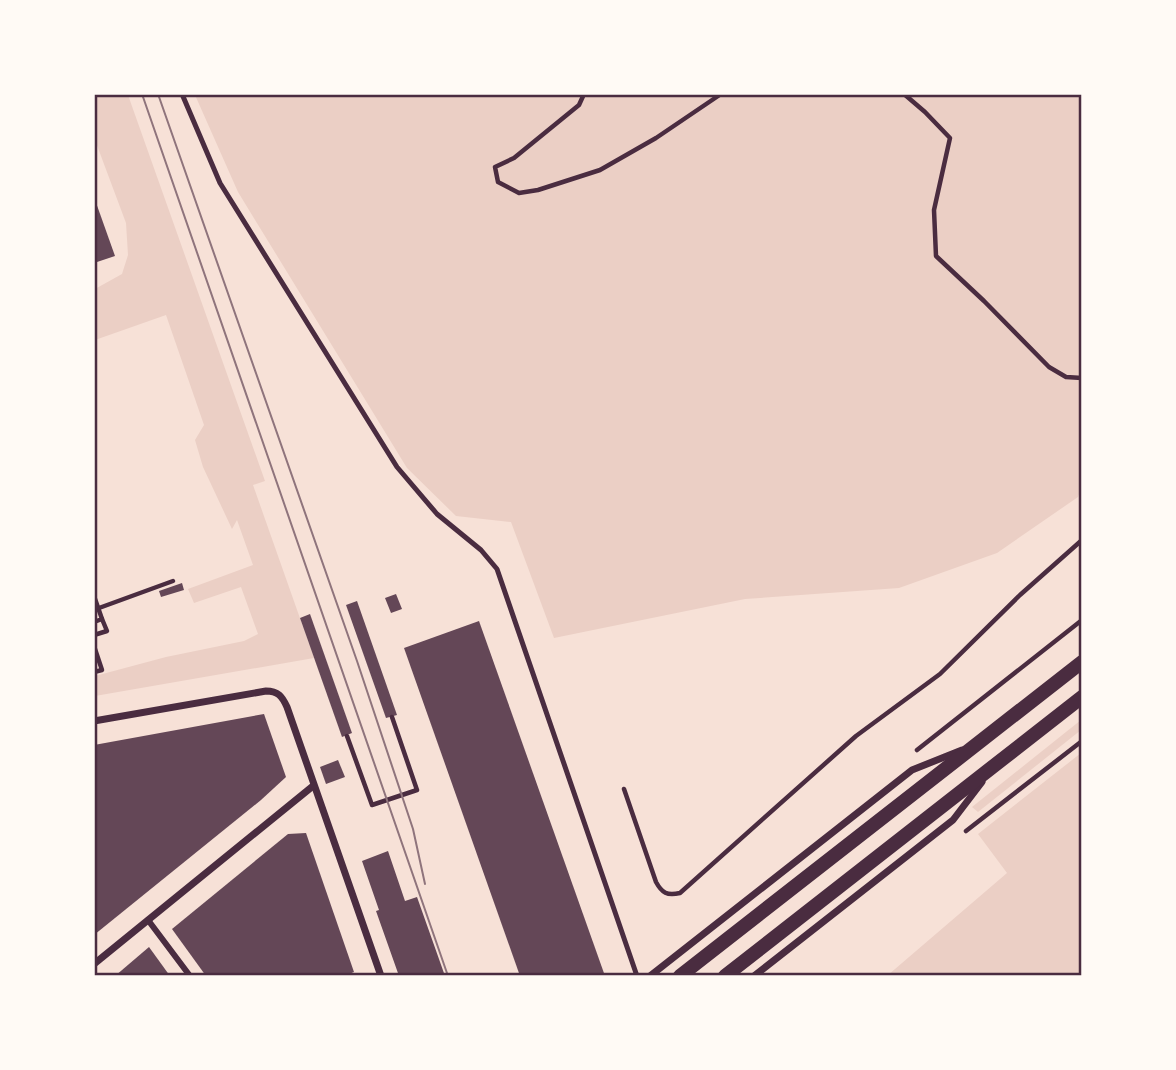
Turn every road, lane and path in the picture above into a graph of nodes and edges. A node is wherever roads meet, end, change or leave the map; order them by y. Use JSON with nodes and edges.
{"nodes":[{"id":1,"x":182,"y":94,"type":"edge"},
{"id":2,"x":584,"y":94,"type":"edge"},
{"id":3,"x":720,"y":94,"type":"edge"},
{"id":4,"x":904,"y":94,"type":"edge"},
{"id":5,"x":1082,"y":378,"type":"edge"},
{"id":6,"x":1082,"y":540,"type":"edge"},
{"id":7,"x":173,"y":581,"type":"dead end"},
{"id":8,"x":94,"y":596,"type":"edge"},
{"id":9,"x":99,"y":608,"type":"junction"},
{"id":10,"x":103,"y":619,"type":"junction"},
{"id":11,"x":94,"y":622,"type":"edge"},
{"id":12,"x":94,"y":635,"type":"edge"},
{"id":13,"x":94,"y":646,"type":"edge"},
{"id":14,"x":1082,"y":662,"type":"edge"},
{"id":15,"x":94,"y":672,"type":"edge"},
{"id":16,"x":1082,"y":697,"type":"edge"},
{"id":17,"x":392,"y":717,"type":"dead end"},
{"id":18,"x":94,"y":721,"type":"edge"},
{"id":19,"x":347,"y":736,"type":"dead end"},
{"id":20,"x":979,"y":743,"type":"junction"},
{"id":21,"x":995,"y":764,"type":"junction"},
{"id":22,"x":313,"y":786,"type":"junction"},
{"id":23,"x":624,"y":789,"type":"dead end"},
{"id":24,"x":148,"y":920,"type":"junction"},
{"id":25,"x":94,"y":964,"type":"edge"},
{"id":26,"x":190,"y":975,"type":"edge"},
{"id":27,"x":381,"y":975,"type":"edge"},
{"id":28,"x":637,"y":975,"type":"edge"},
{"id":29,"x":650,"y":975,"type":"edge"},
{"id":30,"x":680,"y":975,"type":"edge"},
{"id":31,"x":725,"y":975,"type":"edge"},
{"id":32,"x":754,"y":975,"type":"edge"}],
"edges":[{"from":1,"to":28,"type":"lane"},
{"from":2,"to":3,"type":"path"},
{"from":4,"to":5,"type":"path"},
{"from":6,"to":23,"type":"path"},
{"from":7,"to":9,"type":"path"},
{"from":8,"to":9,"type":"path"},
{"from":9,"to":10,"type":"path"},
{"from":10,"to":11,"type":"path"},
{"from":10,"to":12,"type":"path"},
{"from":13,"to":15,"type":"path"},
{"from":14,"to":20,"type":"main road"},
{"from":16,"to":21,"type":"main road"},
{"from":17,"to":19,"type":"path"},
{"from":18,"to":22,"type":"street"},
{"from":20,"to":29,"type":"street"},
{"from":20,"to":30,"type":"main road"},
{"from":21,"to":31,"type":"main road"},
{"from":21,"to":32,"type":"street"},
{"from":22,"to":24,"type":"street"},
{"from":22,"to":27,"type":"street"},
{"from":24,"to":25,"type":"street"},
{"from":24,"to":26,"type":"street"}]}
